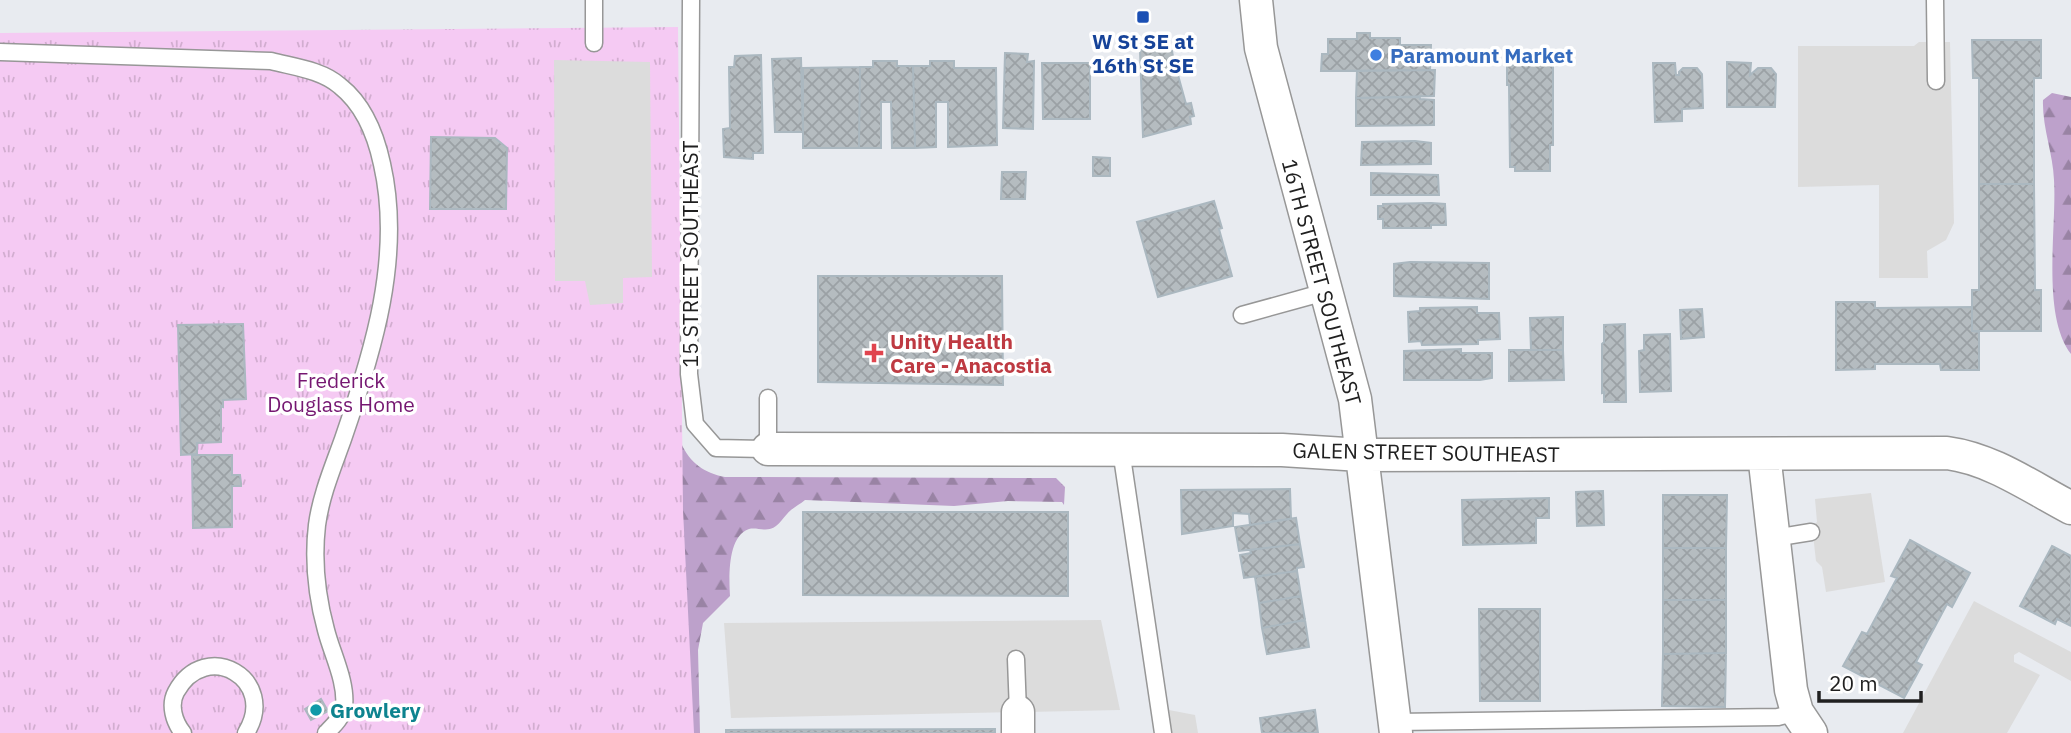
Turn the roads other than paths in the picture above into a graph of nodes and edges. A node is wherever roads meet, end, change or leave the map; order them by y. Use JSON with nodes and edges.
{"nodes":[{"id":1,"x":594,"y":0,"type":"edge"},
{"id":2,"x":691,"y":0,"type":"edge"},
{"id":3,"x":1256,"y":0,"type":"edge"},
{"id":4,"x":1935,"y":0,"type":"edge"},
{"id":5,"x":594,"y":43,"type":"dead end"},
{"id":6,"x":0,"y":52,"type":"edge"},
{"id":7,"x":1936,"y":81,"type":"dead end"},
{"id":8,"x":1325,"y":292,"type":"junction"},
{"id":9,"x":1242,"y":315,"type":"dead end"},
{"id":10,"x":768,"y":398,"type":"dead end"},
{"id":11,"x":768,"y":449,"type":"junction"},
{"id":12,"x":1121,"y":450,"type":"junction"},
{"id":13,"x":1764,"y":454,"type":"junction"},
{"id":14,"x":1361,"y":455,"type":"junction"},
{"id":15,"x":2071,"y":508,"type":"edge"},
{"id":16,"x":1811,"y":532,"type":"dead end"},
{"id":17,"x":1774,"y":538,"type":"junction"},
{"id":18,"x":1016,"y":659,"type":"dead end"},
{"id":19,"x":1018,"y":722,"type":"edge"},
{"id":20,"x":1804,"y":722,"type":"edge"},
{"id":21,"x":1606,"y":726,"type":"edge"},
{"id":22,"x":1396,"y":728,"type":"edge"},
{"id":23,"x":183,"y":733,"type":"edge"},
{"id":24,"x":246,"y":733,"type":"edge"},
{"id":25,"x":326,"y":733,"type":"edge"},
{"id":26,"x":1163,"y":733,"type":"edge"}],
"edges":[{"from":1,"to":5,"type":"lane"},
{"from":2,"to":11,"type":"lane","name":"15 STREET SOUTHEAST"},
{"from":3,"to":8,"type":"street","name":"16TH STREET SOUTHEAST"},
{"from":4,"to":7,"type":"lane"},
{"from":6,"to":25,"type":"lane"},
{"from":8,"to":9,"type":"lane"},
{"from":8,"to":14,"type":"street","name":"16TH STREET SOUTHEAST"},
{"from":10,"to":11,"type":"lane"},
{"from":11,"to":12,"type":"street","name":"GALEN STREET SOUTHEAST"},
{"from":12,"to":14,"type":"street","name":"GALEN STREET SOUTHEAST"},
{"from":12,"to":26,"type":"lane"},
{"from":13,"to":14,"type":"street","name":"GALEN STREET SOUTHEAST"},
{"from":13,"to":15,"type":"street","name":"GALEN STREET SOUTHEAST"},
{"from":13,"to":17,"type":"street"},
{"from":14,"to":22,"type":"street","name":"16TH STREET SOUTHEAST"},
{"from":16,"to":17,"type":"lane"},
{"from":17,"to":20,"type":"street"},
{"from":18,"to":19,"type":"lane"},
{"from":20,"to":21,"type":"lane"},
{"from":21,"to":22,"type":"lane"},
{"from":23,"to":24,"type":"lane"}]}
